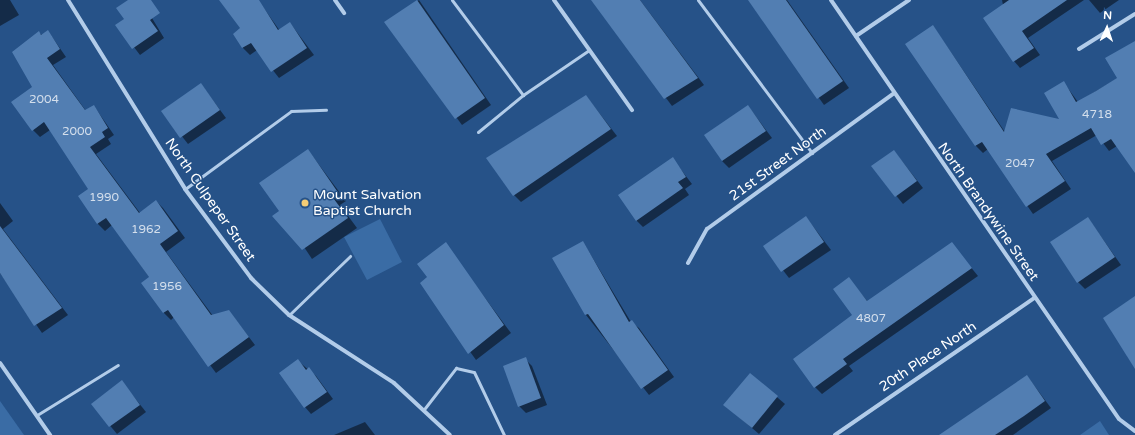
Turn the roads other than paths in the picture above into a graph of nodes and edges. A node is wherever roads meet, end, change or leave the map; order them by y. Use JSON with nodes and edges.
{"nodes":[{"id":1,"x":68,"y":0,"type":"edge"},
{"id":2,"x":335,"y":0,"type":"edge"},
{"id":3,"x":452,"y":0,"type":"edge"},
{"id":4,"x":554,"y":0,"type":"edge"},
{"id":5,"x":698,"y":0,"type":"edge"},
{"id":6,"x":831,"y":0,"type":"edge"},
{"id":7,"x":909,"y":0,"type":"edge"},
{"id":8,"x":344,"y":13,"type":"dead end"},
{"id":9,"x":1135,"y":14,"type":"edge"},
{"id":10,"x":856,"y":36,"type":"junction"},
{"id":11,"x":1079,"y":48,"type":"dead end"},
{"id":12,"x":589,"y":50,"type":"junction"},
{"id":13,"x":893,"y":94,"type":"junction"},
{"id":14,"x":523,"y":95,"type":"junction"},
{"id":15,"x":326,"y":110,"type":"dead end"},
{"id":16,"x":632,"y":110,"type":"dead end"},
{"id":17,"x":478,"y":132,"type":"dead end"},
{"id":18,"x":812,"y":153,"type":"junction"},
{"id":19,"x":185,"y":189,"type":"junction"},
{"id":20,"x":350,"y":256,"type":"dead end"},
{"id":21,"x":688,"y":263,"type":"dead end"},
{"id":22,"x":1034,"y":298,"type":"junction"},
{"id":23,"x":289,"y":315,"type":"junction"},
{"id":24,"x":0,"y":363,"type":"edge"},
{"id":25,"x":118,"y":365,"type":"dead end"},
{"id":26,"x":425,"y":408,"type":"junction"},
{"id":27,"x":36,"y":415,"type":"junction"},
{"id":28,"x":1135,"y":431,"type":"edge"},
{"id":29,"x":50,"y":435,"type":"edge"},
{"id":30,"x":450,"y":435,"type":"edge"},
{"id":31,"x":504,"y":435,"type":"edge"},
{"id":32,"x":835,"y":435,"type":"edge"}],
"edges":[{"from":1,"to":19,"type":"street","name":"North Culpeper Street"},
{"from":2,"to":8,"type":"street"},
{"from":3,"to":14,"type":"lane"},
{"from":4,"to":12,"type":"street"},
{"from":5,"to":18,"type":"lane"},
{"from":6,"to":10,"type":"street","name":"North Brandywine Street"},
{"from":7,"to":10,"type":"street"},
{"from":9,"to":11,"type":"street"},
{"from":10,"to":13,"type":"street","name":"North Brandywine Street"},
{"from":12,"to":14,"type":"lane"},
{"from":12,"to":16,"type":"street"},
{"from":13,"to":18,"type":"street","name":"21st Street North"},
{"from":13,"to":22,"type":"street","name":"North Brandywine Street"},
{"from":14,"to":17,"type":"lane"},
{"from":15,"to":19,"type":"lane"},
{"from":18,"to":21,"type":"street","name":"21st Street North"},
{"from":19,"to":23,"type":"street","name":"North Culpeper Street"},
{"from":20,"to":23,"type":"lane"},
{"from":22,"to":28,"type":"street","name":"North Brandywine Street"},
{"from":22,"to":32,"type":"street","name":"20th Place North"},
{"from":23,"to":26,"type":"street","name":"North Culpeper Street"},
{"from":24,"to":27,"type":"street"},
{"from":25,"to":27,"type":"lane"},
{"from":26,"to":30,"type":"street","name":"North Culpeper Street"},
{"from":26,"to":31,"type":"lane"},
{"from":27,"to":29,"type":"street"}]}
